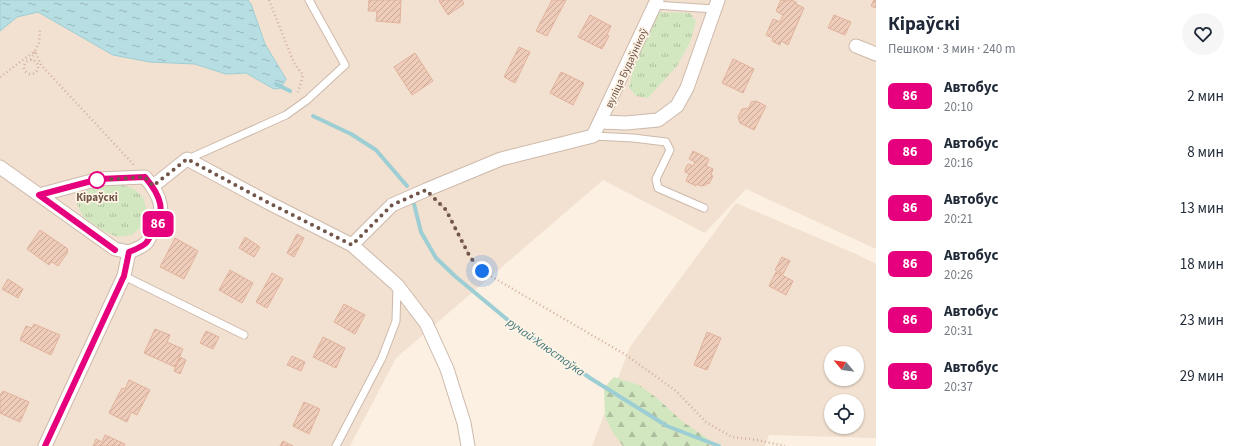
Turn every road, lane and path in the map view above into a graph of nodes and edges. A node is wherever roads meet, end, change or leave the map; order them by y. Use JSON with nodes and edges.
{"nodes":[{"id":1,"x":269,"y":0,"type":"edge"},
{"id":2,"x":312,"y":2,"type":"edge"},
{"id":3,"x":656,"y":2,"type":"edge"},
{"id":4,"x":716,"y":4,"type":"edge"},
{"id":5,"x":40,"y":29,"type":"dead end"},
{"id":6,"x":856,"y":46,"type":"dead end"},
{"id":7,"x":35,"y":51,"type":"junction"},
{"id":8,"x":876,"y":54,"type":"edge"},
{"id":9,"x":31,"y":60,"type":"junction"},
{"id":10,"x":0,"y":77,"type":"edge"},
{"id":11,"x":296,"y":96,"type":"dead end"},
{"id":12,"x":600,"y":122,"type":"junction"},
{"id":13,"x":593,"y":136,"type":"junction"},
{"id":14,"x":187,"y":159,"type":"junction"},
{"id":15,"x":0,"y":167,"type":"edge"},
{"id":16,"x":149,"y":182,"type":"junction"},
{"id":17,"x":426,"y":190,"type":"junction"},
{"id":18,"x":39,"y":195,"type":"junction"},
{"id":19,"x":704,"y":208,"type":"dead end"},
{"id":20,"x":352,"y":245,"type":"junction"},
{"id":21,"x":129,"y":252,"type":"junction"},
{"id":22,"x":124,"y":276,"type":"junction"},
{"id":23,"x":397,"y":285,"type":"junction"},
{"id":24,"x":244,"y":335,"type":"dead end"},
{"id":25,"x":45,"y":446,"type":"edge"},
{"id":26,"x":336,"y":446,"type":"edge"},
{"id":27,"x":468,"y":446,"type":"edge"},
{"id":28,"x":785,"y":446,"type":"edge"}],
"edges":[{"from":1,"to":11,"type":"path"},
{"from":2,"to":14,"type":"lane"},
{"from":3,"to":4,"type":"lane"},
{"from":3,"to":12,"type":"street","name":"вуліца Будаўнікоў"},
{"from":4,"to":12,"type":"street"},
{"from":5,"to":7,"type":"path"},
{"from":6,"to":8,"type":"street"},
{"from":7,"to":9,"type":"path"},
{"from":7,"to":10,"type":"path"},
{"from":7,"to":16,"type":"path"},
{"from":9,"to":9,"type":"path"},
{"from":12,"to":13,"type":"street","name":"вуліца Будаўнікоў"},
{"from":13,"to":17,"type":"street"},
{"from":13,"to":19,"type":"lane"},
{"from":14,"to":16,"type":"street"},
{"from":14,"to":20,"type":"street"},
{"from":15,"to":18,"type":"street"},
{"from":16,"to":18,"type":"street"},
{"from":16,"to":21,"type":"street"},
{"from":17,"to":20,"type":"street"},
{"from":17,"to":28,"type":"path"},
{"from":18,"to":21,"type":"street"},
{"from":20,"to":23,"type":"street"},
{"from":21,"to":22,"type":"street"},
{"from":22,"to":24,"type":"lane"},
{"from":22,"to":25,"type":"street"},
{"from":23,"to":26,"type":"lane"},
{"from":23,"to":27,"type":"street"}]}
